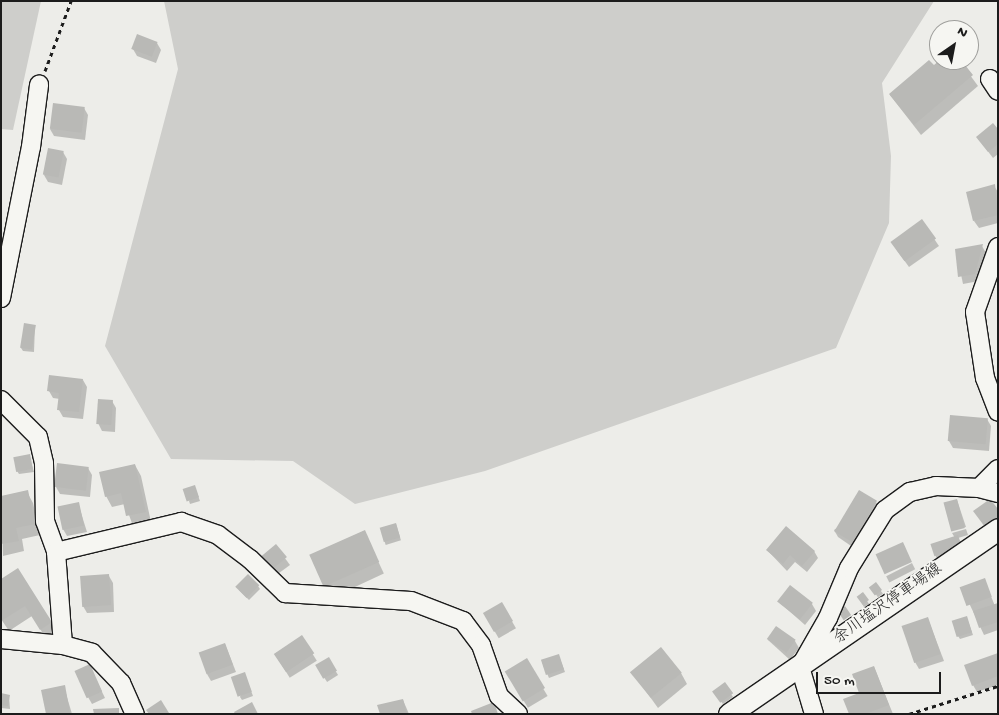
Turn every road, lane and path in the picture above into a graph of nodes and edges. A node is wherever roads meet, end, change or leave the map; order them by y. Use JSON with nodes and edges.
{"nodes":[{"id":1,"x":71,"y":1,"type":"edge"},
{"id":2,"x":39,"y":85,"type":"joint"},
{"id":3,"x":998,"y":247,"type":"edge"},
{"id":4,"x":1,"y":298,"type":"edge"},
{"id":5,"x":1,"y":400,"type":"edge"},
{"id":6,"x":998,"y":412,"type":"edge"},
{"id":7,"x":998,"y":469,"type":"edge"},
{"id":8,"x":979,"y":488,"type":"junction"},
{"id":9,"x":998,"y":493,"type":"edge"},
{"id":10,"x":998,"y":529,"type":"edge"},
{"id":11,"x":56,"y":552,"type":"junction"},
{"id":12,"x":1,"y":639,"type":"edge"},
{"id":13,"x":63,"y":645,"type":"junction"},
{"id":14,"x":800,"y":667,"type":"junction"},
{"id":15,"x":998,"y":686,"type":"edge"},
{"id":16,"x":135,"y":714,"type":"edge"},
{"id":17,"x":518,"y":714,"type":"edge"},
{"id":18,"x":729,"y":714,"type":"edge"},
{"id":19,"x":814,"y":714,"type":"edge"},
{"id":20,"x":909,"y":714,"type":"edge"}],
"edges":[{"from":1,"to":2,"type":"path"},
{"from":2,"to":4,"type":"street"},
{"from":3,"to":6,"type":"street"},
{"from":5,"to":11,"type":"street"},
{"from":7,"to":8,"type":"street"},
{"from":8,"to":9,"type":"street"},
{"from":8,"to":14,"type":"street"},
{"from":10,"to":14,"type":"main road","name":"余川塩沢停車場線"},
{"from":11,"to":13,"type":"street"},
{"from":11,"to":17,"type":"street"},
{"from":12,"to":13,"type":"street"},
{"from":13,"to":16,"type":"street"},
{"from":14,"to":18,"type":"main road","name":"余川塩沢停車場線"},
{"from":14,"to":19,"type":"street"},
{"from":15,"to":20,"type":"path"}]}
